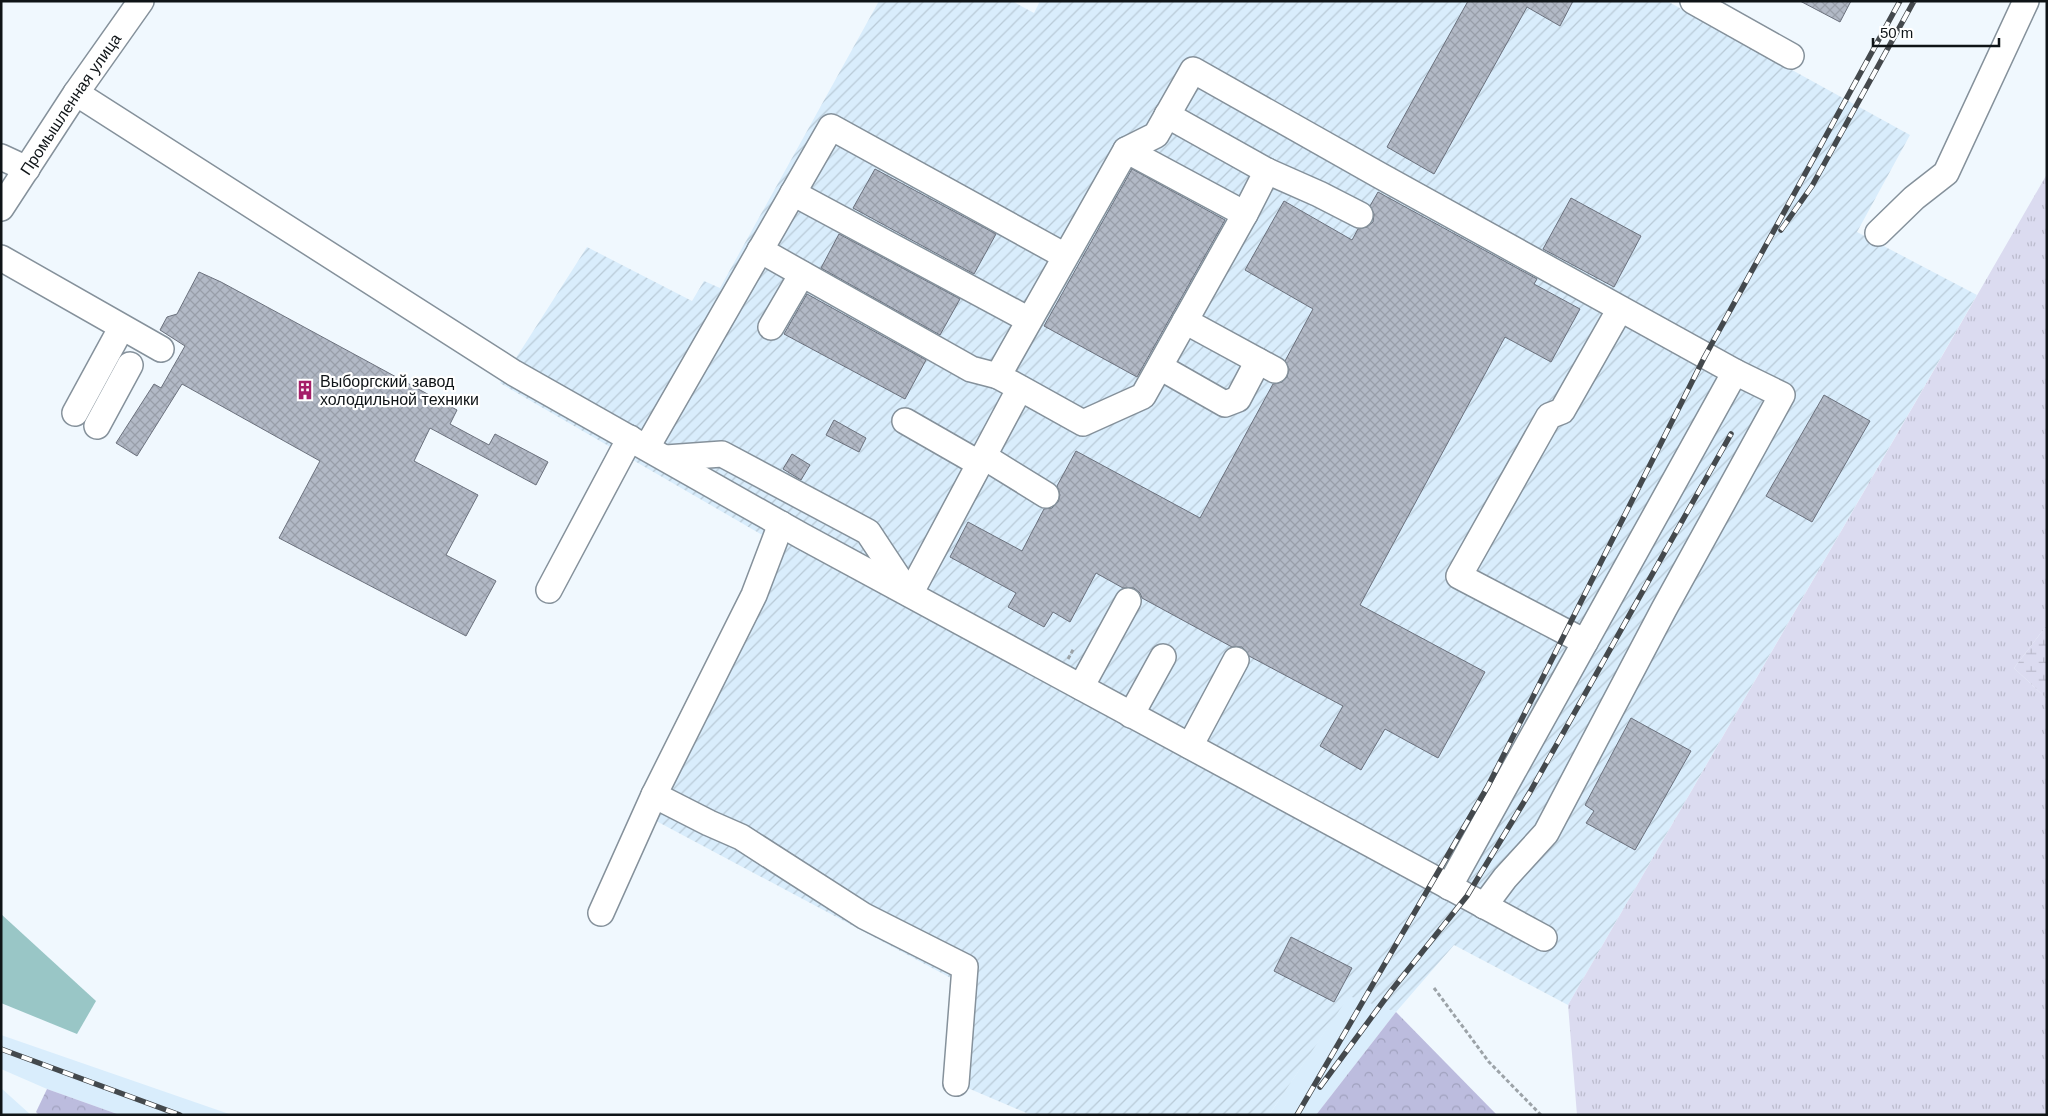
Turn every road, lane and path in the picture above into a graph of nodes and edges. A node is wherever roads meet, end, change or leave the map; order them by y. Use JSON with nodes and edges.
{"nodes":[{"id":1,"x":141,"y":1,"type":"edge"},
{"id":2,"x":1694,"y":1,"type":"edge"},
{"id":3,"x":2026,"y":1,"type":"edge"},
{"id":4,"x":1791,"y":56,"type":"dead end"},
{"id":5,"x":76,"y":93,"type":"junction"},
{"id":6,"x":1167,"y":115,"type":"junction"},
{"id":7,"x":1126,"y":150,"type":"junction"},
{"id":8,"x":1,"y":157,"type":"edge"},
{"id":9,"x":27,"y":169,"type":"junction"},
{"id":10,"x":1267,"y":171,"type":"junction"},
{"id":11,"x":793,"y":193,"type":"junction"},
{"id":12,"x":1,"y":208,"type":"edge"},
{"id":13,"x":1245,"y":214,"type":"junction"},
{"id":14,"x":1360,"y":215,"type":"dead end"},
{"id":15,"x":1878,"y":233,"type":"dead end"},
{"id":16,"x":760,"y":250,"type":"junction"},
{"id":17,"x":1065,"y":256,"type":"junction"},
{"id":18,"x":1,"y":258,"type":"edge"},
{"id":19,"x":802,"y":274,"type":"junction"},
{"id":20,"x":1620,"y":309,"type":"junction"},
{"id":21,"x":1029,"y":320,"type":"junction"},
{"id":22,"x":1185,"y":321,"type":"junction"},
{"id":23,"x":771,"y":327,"type":"dead end"},
{"id":24,"x":116,"y":329,"type":"junction"},
{"id":25,"x":161,"y":349,"type":"dead end"},
{"id":26,"x":1160,"y":367,"type":"junction"},
{"id":27,"x":1735,"y":372,"type":"junction"},
{"id":28,"x":998,"y":376,"type":"junction"},
{"id":29,"x":1020,"y":388,"type":"junction"},
{"id":30,"x":75,"y":413,"type":"dead end"},
{"id":31,"x":905,"y":421,"type":"dead end"},
{"id":32,"x":97,"y":426,"type":"dead end"},
{"id":33,"x":648,"y":448,"type":"junction"},
{"id":34,"x":981,"y":460,"type":"junction"},
{"id":35,"x":1046,"y":495,"type":"dead end"},
{"id":36,"x":781,"y":524,"type":"junction"},
{"id":37,"x":549,"y":590,"type":"dead end"},
{"id":38,"x":910,"y":594,"type":"junction"},
{"id":39,"x":1128,"y":601,"type":"dead end"},
{"id":40,"x":1585,"y":642,"type":"junction"},
{"id":41,"x":1163,"y":657,"type":"dead end"},
{"id":42,"x":1236,"y":660,"type":"dead end"},
{"id":43,"x":1081,"y":687,"type":"junction"},
{"id":44,"x":1132,"y":715,"type":"junction"},
{"id":45,"x":1190,"y":746,"type":"junction"},
{"id":46,"x":654,"y":795,"type":"junction"},
{"id":47,"x":1449,"y":887,"type":"junction"},
{"id":48,"x":1484,"y":906,"type":"junction"},
{"id":49,"x":602,"y":913,"type":"dead end"},
{"id":50,"x":1544,"y":938,"type":"dead end"},
{"id":51,"x":1434,"y":988,"type":"dead end"},
{"id":52,"x":956,"y":1083,"type":"dead end"},
{"id":53,"x":1541,"y":1115,"type":"edge"}],
"edges":[{"from":1,"to":5,"type":"street","name":"Промышленная улица"},
{"from":2,"to":4,"type":"street"},
{"from":3,"to":15,"type":"street"},
{"from":5,"to":9,"type":"street","name":"Промышленная улица"},
{"from":5,"to":33,"type":"street"},
{"from":6,"to":7,"type":"street"},
{"from":6,"to":10,"type":"street"},
{"from":6,"to":20,"type":"street"},
{"from":7,"to":13,"type":"street"},
{"from":7,"to":17,"type":"street"},
{"from":8,"to":9,"type":"street"},
{"from":9,"to":12,"type":"street","name":"Промышленная улица"},
{"from":10,"to":13,"type":"street"},
{"from":10,"to":14,"type":"street"},
{"from":11,"to":16,"type":"street"},
{"from":11,"to":17,"type":"street"},
{"from":11,"to":21,"type":"street"},
{"from":13,"to":22,"type":"street"},
{"from":16,"to":19,"type":"street"},
{"from":16,"to":33,"type":"street"},
{"from":17,"to":21,"type":"street"},
{"from":18,"to":24,"type":"street"},
{"from":19,"to":23,"type":"street"},
{"from":19,"to":28,"type":"street"},
{"from":20,"to":27,"type":"street"},
{"from":20,"to":40,"type":"street"},
{"from":21,"to":28,"type":"street"},
{"from":22,"to":26,"type":"street"},
{"from":22,"to":26,"type":"street"},
{"from":24,"to":25,"type":"street"},
{"from":24,"to":30,"type":"street"},
{"from":24,"to":32,"type":"street"},
{"from":26,"to":29,"type":"street"},
{"from":27,"to":40,"type":"street"},
{"from":27,"to":48,"type":"street"},
{"from":28,"to":29,"type":"street"},
{"from":29,"to":34,"type":"street"},
{"from":31,"to":34,"type":"street"},
{"from":33,"to":36,"type":"street"},
{"from":33,"to":37,"type":"street"},
{"from":33,"to":38,"type":"street"},
{"from":34,"to":35,"type":"street"},
{"from":34,"to":38,"type":"street"},
{"from":36,"to":38,"type":"street"},
{"from":36,"to":46,"type":"street"},
{"from":38,"to":43,"type":"street"},
{"from":39,"to":43,"type":"street"},
{"from":40,"to":47,"type":"street"},
{"from":41,"to":44,"type":"street"},
{"from":42,"to":45,"type":"street"},
{"from":43,"to":44,"type":"street"},
{"from":44,"to":45,"type":"street"},
{"from":45,"to":47,"type":"street"},
{"from":46,"to":49,"type":"street"},
{"from":46,"to":52,"type":"street"},
{"from":47,"to":48,"type":"street"},
{"from":48,"to":50,"type":"street"},
{"from":51,"to":53,"type":"path"}]}
